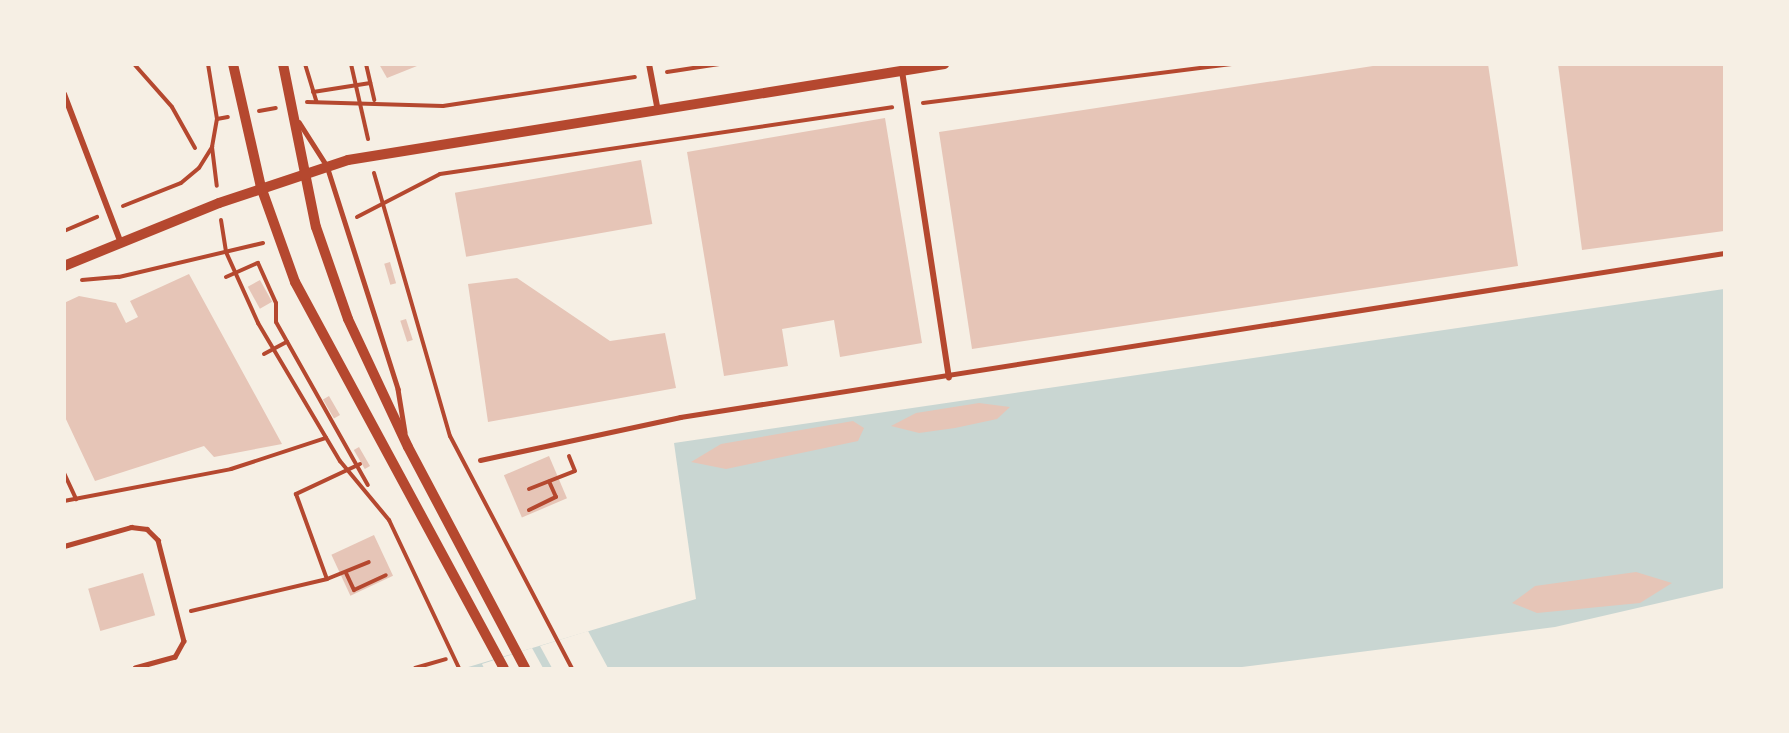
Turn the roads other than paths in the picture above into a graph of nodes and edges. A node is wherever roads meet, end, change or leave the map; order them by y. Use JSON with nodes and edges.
{"nodes":[{"id":1,"x":233,"y":64,"type":"edge"},
{"id":2,"x":283,"y":64,"type":"edge"},
{"id":3,"x":650,"y":64,"type":"edge"},
{"id":4,"x":944,"y":64,"type":"edge"},
{"id":5,"x":902,"y":71,"type":"junction"},
{"id":6,"x":64,"y":94,"type":"edge"},
{"id":7,"x":657,"y":106,"type":"junction"},
{"id":8,"x":290,"y":109,"type":"junction"},
{"id":9,"x":327,"y":166,"type":"junction"},
{"id":10,"x":304,"y":174,"type":"junction"},
{"id":11,"x":261,"y":187,"type":"junction"},
{"id":12,"x":121,"y":244,"type":"junction"},
{"id":13,"x":1725,"y":253,"type":"edge"},
{"id":14,"x":64,"y":266,"type":"edge"},
{"id":15,"x":949,"y":377,"type":"junction"},
{"id":16,"x":408,"y":447,"type":"junction"},
{"id":17,"x":480,"y":460,"type":"dead end"},
{"id":18,"x":64,"y":546,"type":"edge"},
{"id":19,"x":135,"y":669,"type":"edge"},
{"id":20,"x":504,"y":669,"type":"edge"},
{"id":21,"x":525,"y":669,"type":"edge"}],
"edges":[{"from":1,"to":11,"type":"street"},
{"from":2,"to":8,"type":"street"},
{"from":3,"to":7,"type":"street"},
{"from":4,"to":5,"type":"street"},
{"from":5,"to":7,"type":"street"},
{"from":5,"to":15,"type":"street"},
{"from":6,"to":12,"type":"street"},
{"from":7,"to":9,"type":"street"},
{"from":8,"to":9,"type":"lane"},
{"from":8,"to":10,"type":"street"},
{"from":9,"to":10,"type":"street"},
{"from":9,"to":16,"type":"lane"},
{"from":10,"to":11,"type":"street"},
{"from":10,"to":16,"type":"street"},
{"from":11,"to":12,"type":"street"},
{"from":11,"to":20,"type":"street"},
{"from":12,"to":14,"type":"street"},
{"from":13,"to":15,"type":"street"},
{"from":15,"to":17,"type":"street"},
{"from":16,"to":21,"type":"street"},
{"from":18,"to":19,"type":"lane"}]}
